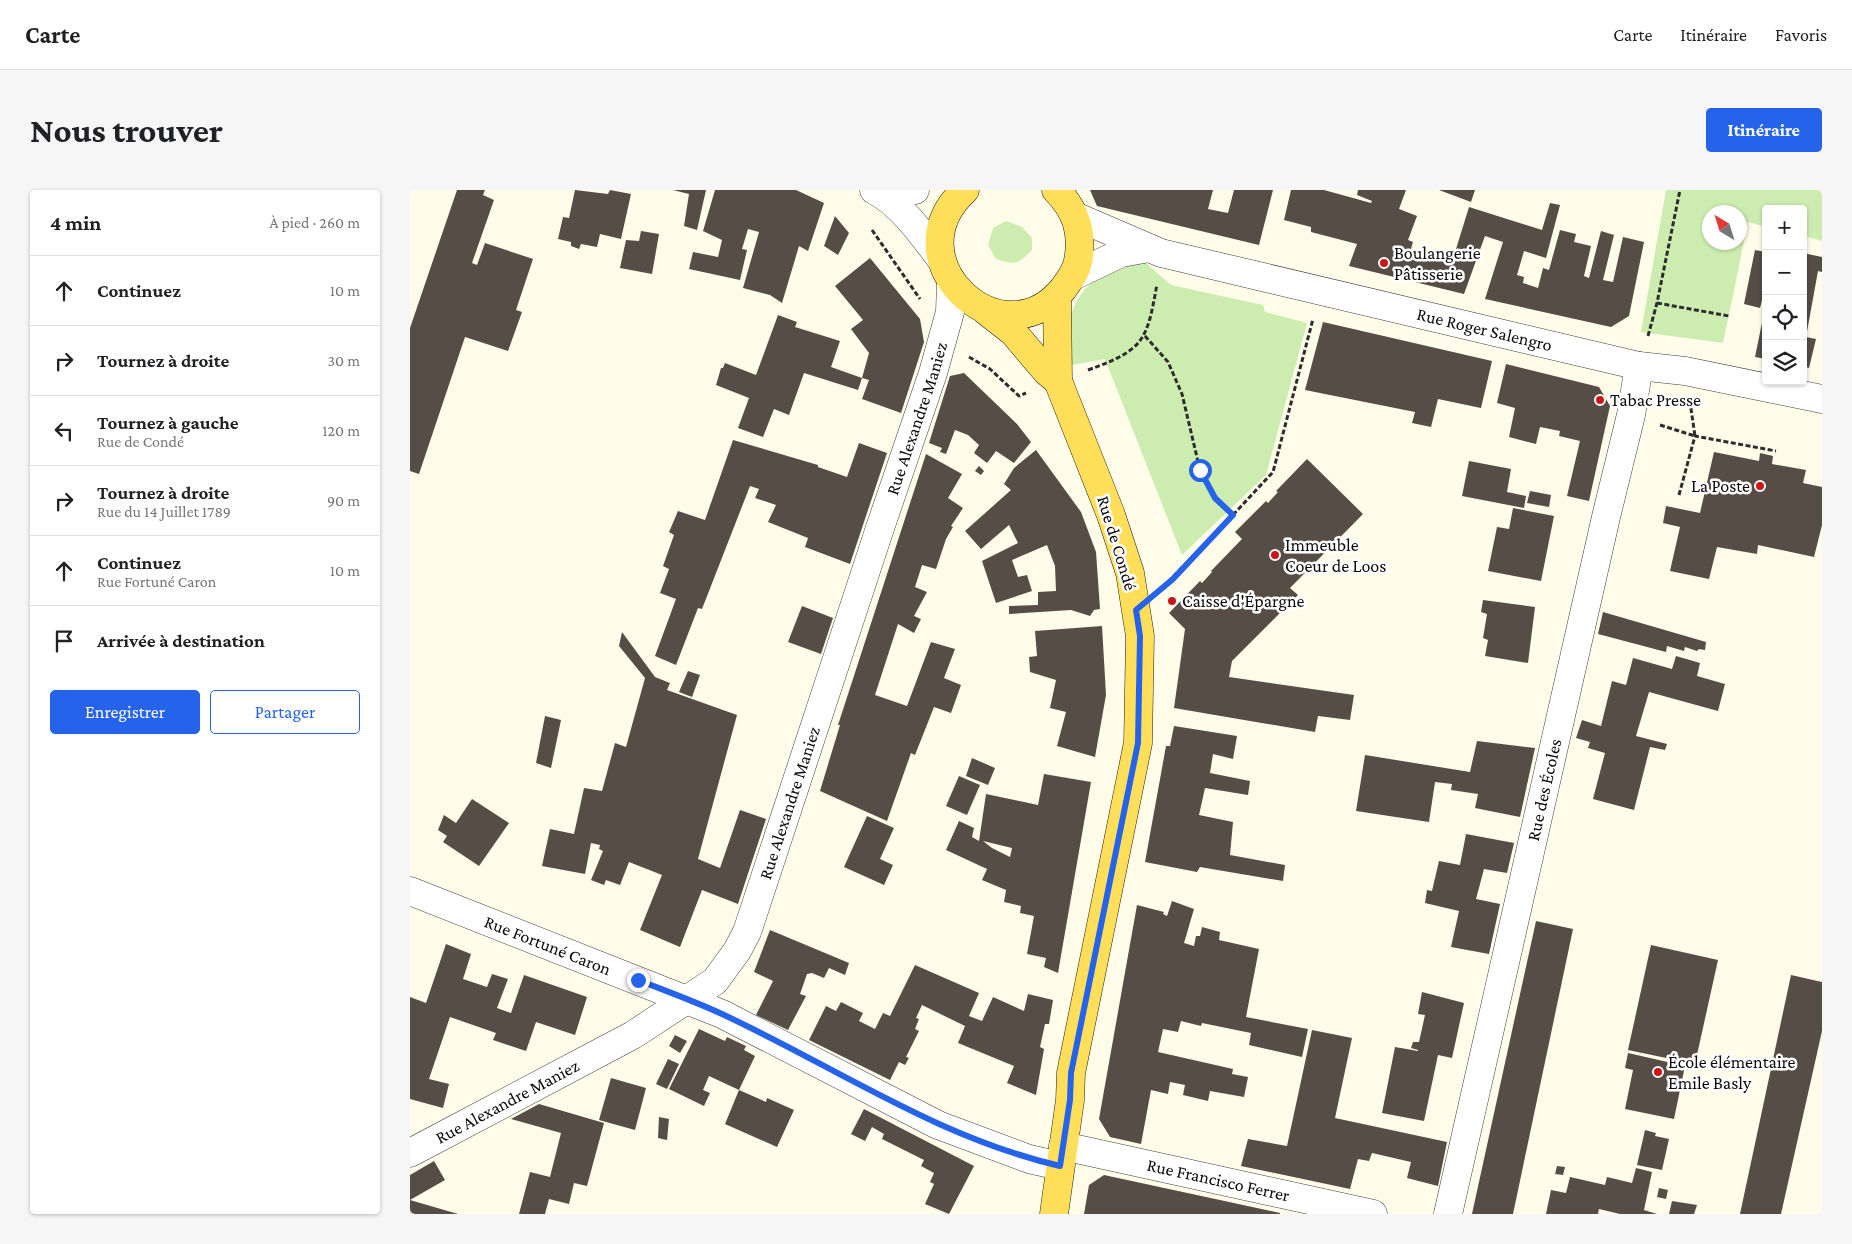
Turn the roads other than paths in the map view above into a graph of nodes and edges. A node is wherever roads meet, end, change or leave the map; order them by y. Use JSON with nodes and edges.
{"nodes":[{"id":1,"x":915,"y":190,"type":"edge"},
{"id":2,"x":965,"y":190,"type":"edge"},
{"id":3,"x":880,"y":194,"type":"edge"},
{"id":4,"x":1066,"y":199,"type":"edge"},
{"id":5,"x":1155,"y":251,"type":"junction"},
{"id":6,"x":940,"y":258,"type":"junction"},
{"id":7,"x":951,"y":283,"type":"junction"},
{"id":8,"x":1065,"y":286,"type":"junction"},
{"id":9,"x":986,"y":311,"type":"junction"},
{"id":10,"x":1639,"y":366,"type":"junction"},
{"id":11,"x":1046,"y":386,"type":"junction"},
{"id":12,"x":1822,"y":399,"type":"edge"},
{"id":13,"x":410,"y":890,"type":"edge"},
{"id":14,"x":686,"y":999,"type":"junction"},
{"id":15,"x":410,"y":1153,"type":"edge"},
{"id":16,"x":1061,"y":1156,"type":"junction"},
{"id":17,"x":1054,"y":1214,"type":"edge"},
{"id":18,"x":1373,"y":1214,"type":"edge"},
{"id":19,"x":1448,"y":1214,"type":"edge"}],
"edges":[{"from":1,"to":3,"type":"street"},
{"from":2,"to":6,"type":"main road"},
{"from":3,"to":6,"type":"street"},
{"from":4,"to":5,"type":"street"},
{"from":4,"to":8,"type":"main road"},
{"from":5,"to":8,"type":"street"},
{"from":5,"to":10,"type":"street","name":"Rue Roger Salengro"},
{"from":6,"to":7,"type":"main road"},
{"from":7,"to":9,"type":"main road"},
{"from":7,"to":14,"type":"street","name":"Rue Alexandre Maniez"},
{"from":8,"to":9,"type":"main road"},
{"from":8,"to":11,"type":"main road"},
{"from":9,"to":11,"type":"main road"},
{"from":10,"to":12,"type":"street","name":"Rue Roger Salengro"},
{"from":10,"to":19,"type":"street","name":"Rue des Écoles"},
{"from":11,"to":16,"type":"main road","name":"Rue de Condé"},
{"from":13,"to":14,"type":"street","name":"Rue Fortuné Caron"},
{"from":14,"to":15,"type":"street","name":"Rue Alexandre Maniez"},
{"from":14,"to":16,"type":"street","name":"Rue Fortuné Caron"},
{"from":16,"to":17,"type":"main road","name":"Rue de Condé"},
{"from":16,"to":18,"type":"street","name":"Rue Francisco Ferrer"}]}
